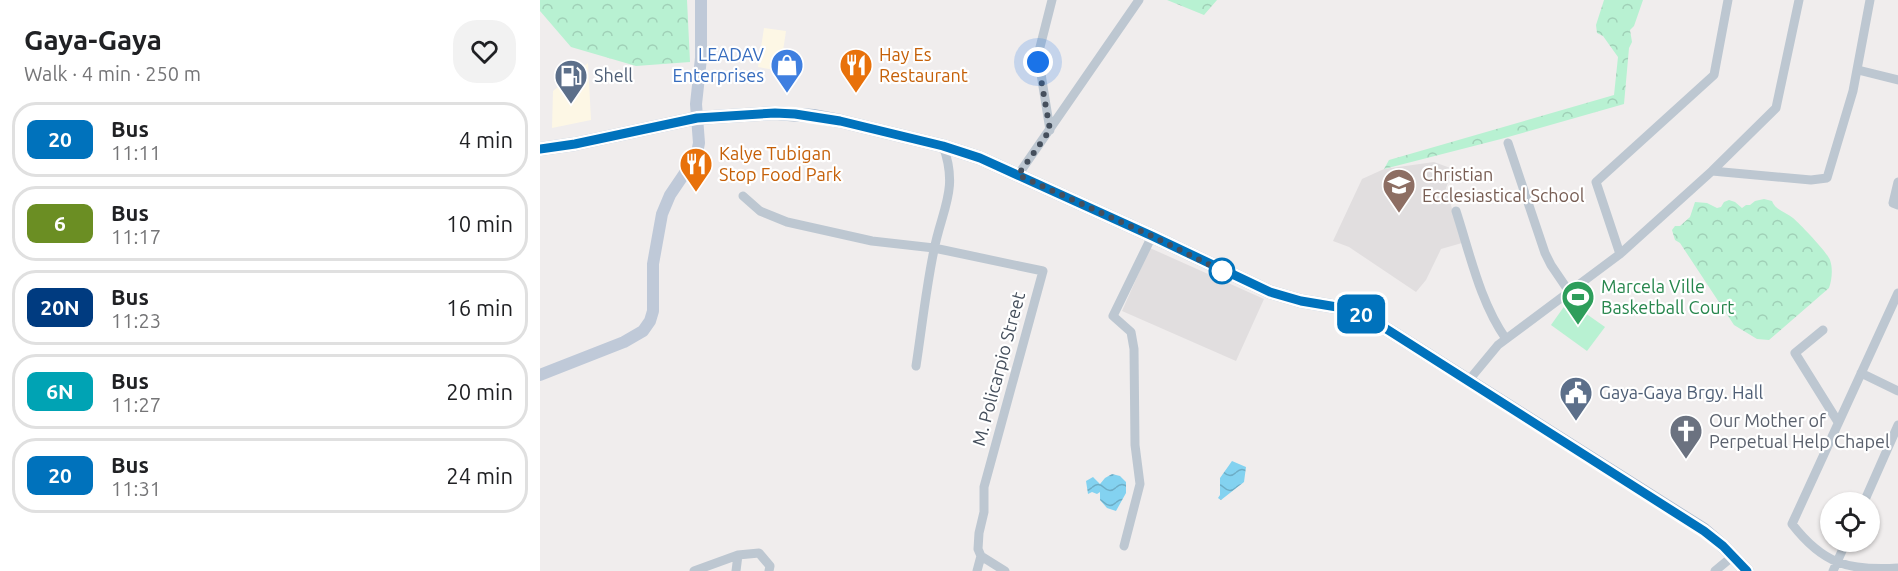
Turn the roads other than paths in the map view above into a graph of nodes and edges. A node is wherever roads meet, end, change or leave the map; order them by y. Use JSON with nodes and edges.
{"nodes":[{"id":1,"x":701,"y":0,"type":"edge"},
{"id":2,"x":1052,"y":0,"type":"edge"},
{"id":3,"x":1139,"y":0,"type":"edge"},
{"id":4,"x":1728,"y":0,"type":"edge"},
{"id":5,"x":1799,"y":0,"type":"edge"},
{"id":6,"x":1870,"y":0,"type":"edge"},
{"id":7,"x":1858,"y":70,"type":"junction"},
{"id":8,"x":1898,"y":80,"type":"edge"},
{"id":9,"x":697,"y":118,"type":"junction"},
{"id":10,"x":1050,"y":130,"type":"junction"},
{"id":11,"x":1508,"y":143,"type":"dead end"},
{"id":12,"x":943,"y":146,"type":"junction"},
{"id":13,"x":540,"y":149,"type":"edge"},
{"id":14,"x":1712,"y":171,"type":"junction"},
{"id":15,"x":1018,"y":175,"type":"junction"},
{"id":16,"x":1898,"y":182,"type":"edge"},
{"id":17,"x":743,"y":196,"type":"dead end"},
{"id":18,"x":1898,"y":205,"type":"edge"},
{"id":19,"x":1456,"y":211,"type":"dead end"},
{"id":20,"x":1152,"y":236,"type":"junction"},
{"id":21,"x":934,"y":248,"type":"junction"},
{"id":22,"x":1620,"y":254,"type":"junction"},
{"id":23,"x":1570,"y":293,"type":"junction"},
{"id":24,"x":1898,"y":293,"type":"edge"},
{"id":25,"x":1823,"y":330,"type":"dead end"},
{"id":26,"x":1506,"y":339,"type":"junction"},
{"id":27,"x":916,"y":366,"type":"dead end"},
{"id":28,"x":1861,"y":373,"type":"junction"},
{"id":29,"x":540,"y":375,"type":"edge"},
{"id":30,"x":1468,"y":380,"type":"junction"},
{"id":31,"x":1898,"y":391,"type":"edge"},
{"id":32,"x":1838,"y":422,"type":"junction"},
{"id":33,"x":1898,"y":425,"type":"edge"},
{"id":34,"x":1868,"y":492,"type":"edge"},
{"id":35,"x":1124,"y":546,"type":"dead end"},
{"id":36,"x":1842,"y":552,"type":"edge"},
{"id":37,"x":738,"y":555,"type":"junction"},
{"id":38,"x":981,"y":556,"type":"junction"},
{"id":39,"x":1733,"y":556,"type":"junction"},
{"id":40,"x":1835,"y":567,"type":"edge"},
{"id":41,"x":1898,"y":568,"type":"edge"},
{"id":42,"x":700,"y":570,"type":"edge"},
{"id":43,"x":736,"y":571,"type":"edge"},
{"id":44,"x":769,"y":571,"type":"edge"},
{"id":45,"x":977,"y":571,"type":"edge"},
{"id":46,"x":1005,"y":571,"type":"edge"},
{"id":47,"x":1715,"y":571,"type":"edge"},
{"id":48,"x":1747,"y":571,"type":"edge"}],
"edges":[{"from":1,"to":9,"type":"street"},
{"from":2,"to":10,"type":"street"},
{"from":3,"to":10,"type":"street"},
{"from":4,"to":22,"type":"street"},
{"from":5,"to":14,"type":"street"},
{"from":6,"to":7,"type":"street"},
{"from":7,"to":8,"type":"street"},
{"from":7,"to":14,"type":"street"},
{"from":9,"to":12,"type":"main road"},
{"from":9,"to":13,"type":"main road"},
{"from":9,"to":29,"type":"street"},
{"from":10,"to":15,"type":"street"},
{"from":11,"to":23,"type":"street"},
{"from":12,"to":15,"type":"main road"},
{"from":12,"to":21,"type":"street"},
{"from":14,"to":22,"type":"street"},
{"from":15,"to":20,"type":"main road"},
{"from":16,"to":18,"type":"street"},
{"from":17,"to":21,"type":"street","name":"M. Policarpio Street"},
{"from":19,"to":26,"type":"street"},
{"from":20,"to":30,"type":"main road"},
{"from":20,"to":35,"type":"street"},
{"from":21,"to":27,"type":"street"},
{"from":21,"to":38,"type":"street","name":"M. Policarpio Street"},
{"from":22,"to":23,"type":"street"},
{"from":23,"to":26,"type":"street"},
{"from":24,"to":28,"type":"street"},
{"from":25,"to":32,"type":"street"},
{"from":26,"to":30,"type":"street"},
{"from":28,"to":31,"type":"street"},
{"from":28,"to":32,"type":"street"},
{"from":30,"to":39,"type":"main road"},
{"from":32,"to":40,"type":"street"},
{"from":33,"to":34,"type":"street"},
{"from":36,"to":40,"type":"street"},
{"from":37,"to":42,"type":"street"},
{"from":37,"to":43,"type":"street"},
{"from":37,"to":44,"type":"street"},
{"from":38,"to":45,"type":"street"},
{"from":38,"to":46,"type":"street"},
{"from":39,"to":47,"type":"street"},
{"from":39,"to":48,"type":"main road"},
{"from":40,"to":41,"type":"street"}]}
